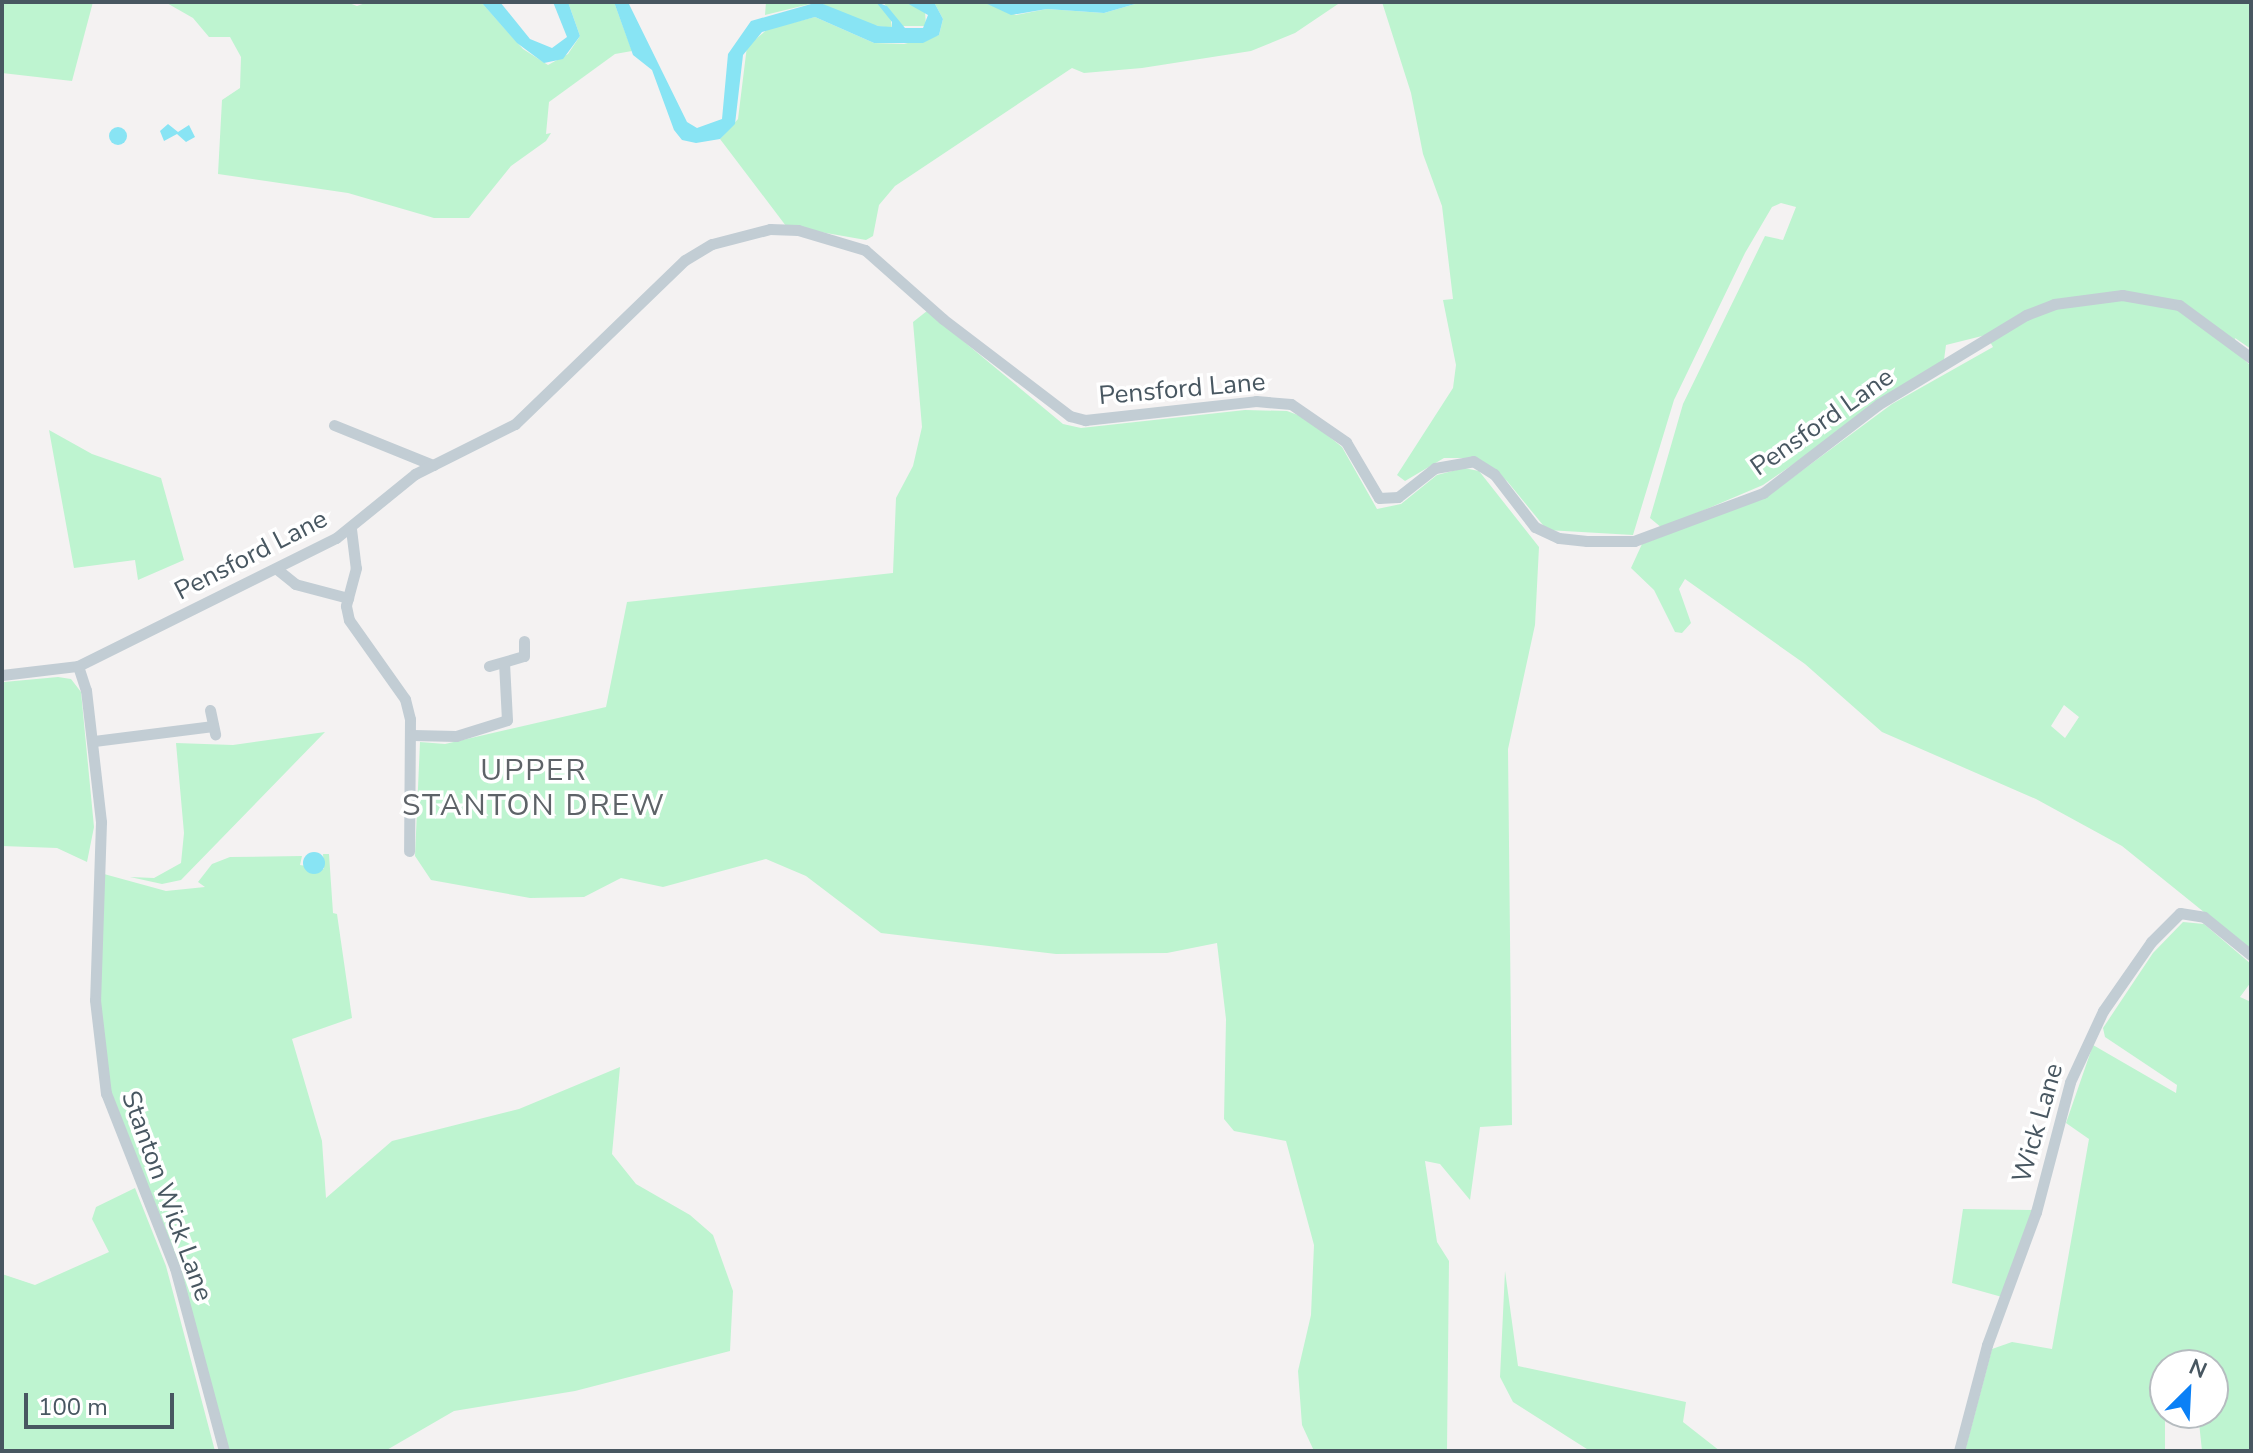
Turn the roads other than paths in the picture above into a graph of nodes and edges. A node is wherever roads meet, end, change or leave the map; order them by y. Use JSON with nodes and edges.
{"nodes":[{"id":1,"x":2251,"y":358,"type":"edge"},
{"id":2,"x":334,"y":425,"type":"dead end"},
{"id":3,"x":433,"y":465,"type":"junction"},
{"id":4,"x":351,"y":529,"type":"junction"},
{"id":5,"x":278,"y":570,"type":"junction"},
{"id":6,"x":348,"y":598,"type":"junction"},
{"id":7,"x":524,"y":641,"type":"dead end"},
{"id":8,"x":504,"y":663,"type":"junction"},
{"id":9,"x":78,"y":666,"type":"junction"},
{"id":10,"x":489,"y":666,"type":"dead end"},
{"id":11,"x":2,"y":675,"type":"edge"},
{"id":12,"x":210,"y":710,"type":"dead end"},
{"id":13,"x":413,"y":735,"type":"junction"},
{"id":14,"x":94,"y":741,"type":"junction"},
{"id":15,"x":409,"y":851,"type":"dead end"},
{"id":16,"x":2248,"y":954,"type":"edge"},
{"id":17,"x":224,"y":1451,"type":"edge"},
{"id":18,"x":1959,"y":1451,"type":"edge"}],
"edges":[{"from":1,"to":3,"type":"street","name":"Pensford Lane"},
{"from":2,"to":3,"type":"street"},
{"from":3,"to":4,"type":"street","name":"Pensford Lane"},
{"from":4,"to":5,"type":"street","name":"Pensford Lane"},
{"from":4,"to":6,"type":"street"},
{"from":5,"to":6,"type":"street"},
{"from":5,"to":9,"type":"street","name":"Pensford Lane"},
{"from":6,"to":13,"type":"street"},
{"from":7,"to":8,"type":"street"},
{"from":8,"to":10,"type":"street"},
{"from":8,"to":13,"type":"street"},
{"from":9,"to":11,"type":"street","name":"Pensford Lane"},
{"from":9,"to":14,"type":"street","name":"Stanton Wick Lane"},
{"from":12,"to":14,"type":"street"},
{"from":13,"to":15,"type":"street"},
{"from":14,"to":17,"type":"street","name":"Stanton Wick Lane"},
{"from":16,"to":18,"type":"street","name":"Wick Lane"}]}
